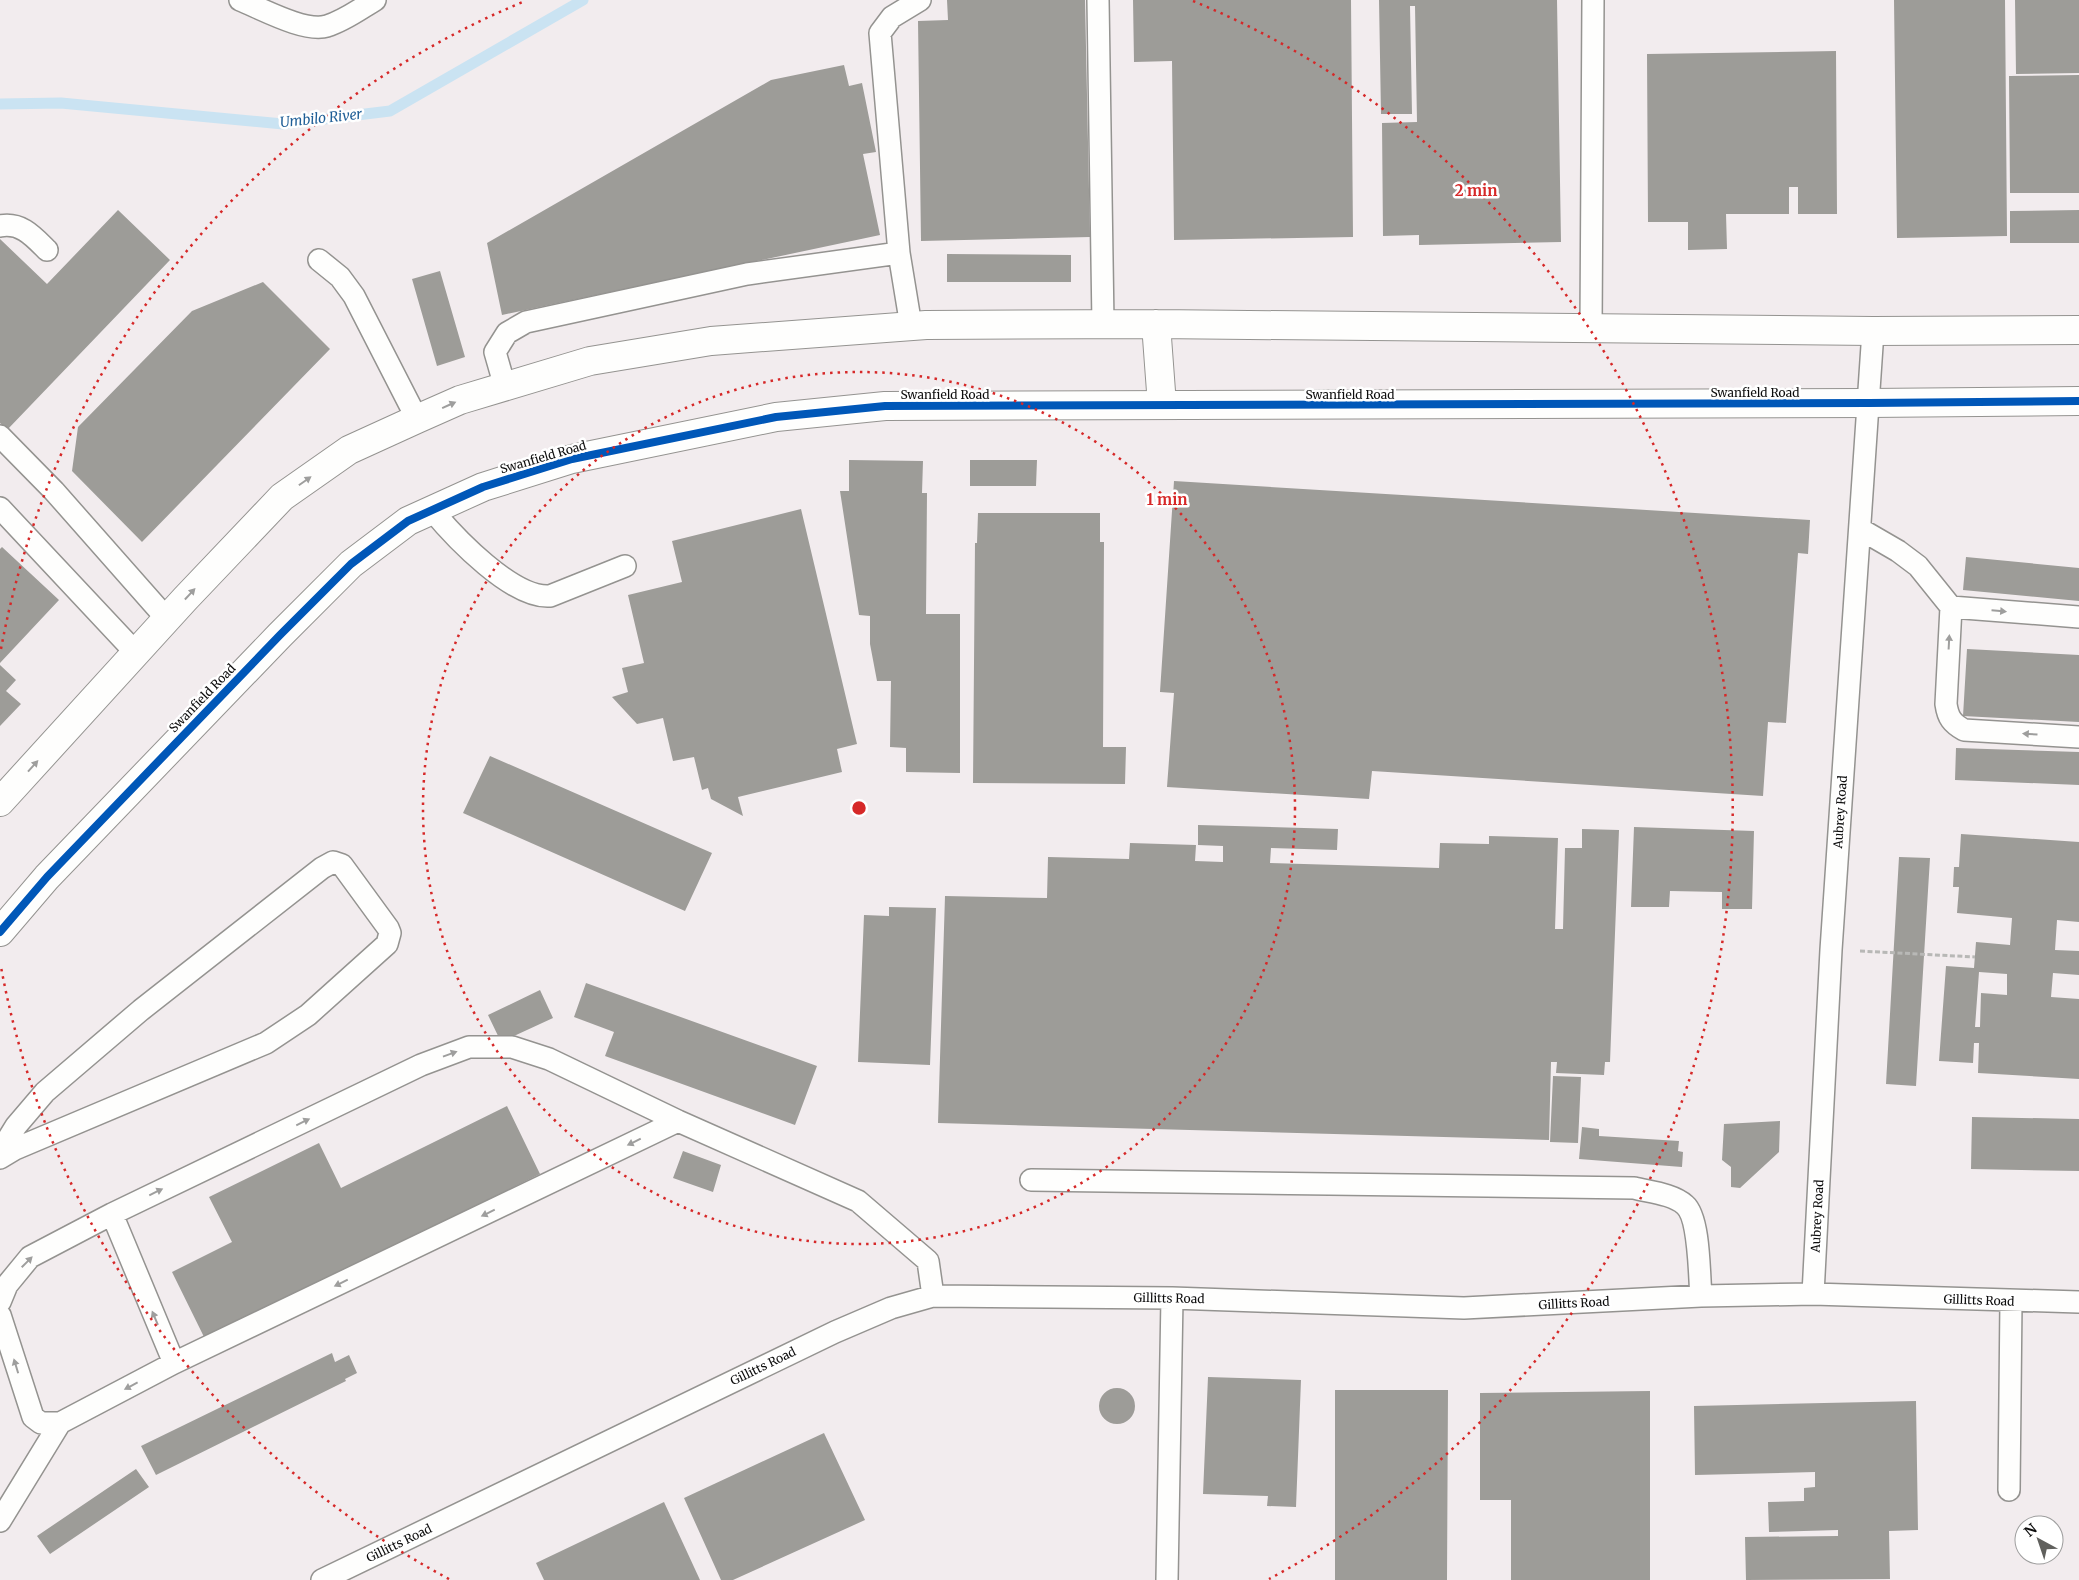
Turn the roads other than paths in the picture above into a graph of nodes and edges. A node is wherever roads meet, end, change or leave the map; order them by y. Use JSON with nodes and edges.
{"nodes":[{"id":1,"x":240,"y":0,"type":"edge"},
{"id":2,"x":343,"y":0,"type":"edge"},
{"id":3,"x":374,"y":0,"type":"edge"},
{"id":4,"x":920,"y":0,"type":"edge"},
{"id":5,"x":1098,"y":0,"type":"edge"},
{"id":6,"x":1593,"y":0,"type":"edge"},
{"id":7,"x":328,"y":26,"type":"junction"},
{"id":8,"x":0,"y":226,"type":"edge"},
{"id":9,"x":47,"y":250,"type":"dead end"},
{"id":10,"x":899,"y":253,"type":"junction"},
{"id":11,"x":319,"y":260,"type":"dead end"},
{"id":12,"x":1103,"y":324,"type":"junction"},
{"id":13,"x":1156,"y":324,"type":"junction"},
{"id":14,"x":912,"y":326,"type":"junction"},
{"id":15,"x":1591,"y":328,"type":"junction"},
{"id":16,"x":2079,"y":330,"type":"edge"},
{"id":17,"x":1873,"y":331,"type":"junction"},
{"id":18,"x":504,"y":387,"type":"junction"},
{"id":19,"x":2079,"y":401,"type":"edge"},
{"id":20,"x":1870,"y":403,"type":"junction"},
{"id":21,"x":1162,"y":406,"type":"junction"},
{"id":22,"x":417,"y":419,"type":"junction"},
{"id":23,"x":0,"y":436,"type":"edge"},
{"id":24,"x":0,"y":508,"type":"edge"},
{"id":25,"x":432,"y":510,"type":"junction"},
{"id":26,"x":1860,"y":530,"type":"junction"},
{"id":27,"x":625,"y":566,"type":"dead end"},
{"id":28,"x":1951,"y":607,"type":"junction"},
{"id":29,"x":2079,"y":617,"type":"edge"},
{"id":30,"x":167,"y":619,"type":"junction"},
{"id":31,"x":136,"y":653,"type":"junction"},
{"id":32,"x":2079,"y":738,"type":"edge"},
{"id":33,"x":1,"y":798,"type":"edge"},
{"id":34,"x":0,"y":932,"type":"edge"},
{"id":35,"x":678,"y":1121,"type":"junction"},
{"id":36,"x":0,"y":1152,"type":"edge"},
{"id":37,"x":0,"y":1158,"type":"edge"},
{"id":38,"x":1031,"y":1180,"type":"dead end"},
{"id":39,"x":112,"y":1214,"type":"junction"},
{"id":40,"x":1813,"y":1294,"type":"junction"},
{"id":41,"x":933,"y":1296,"type":"junction"},
{"id":42,"x":1701,"y":1296,"type":"junction"},
{"id":43,"x":1172,"y":1298,"type":"junction"},
{"id":44,"x":2011,"y":1301,"type":"junction"},
{"id":45,"x":0,"y":1302,"type":"edge"},
{"id":46,"x":2079,"y":1302,"type":"edge"},
{"id":47,"x":0,"y":1315,"type":"edge"},
{"id":48,"x":174,"y":1363,"type":"junction"},
{"id":49,"x":60,"y":1423,"type":"junction"},
{"id":50,"x":2008,"y":1490,"type":"dead end"},
{"id":51,"x":0,"y":1521,"type":"edge"},
{"id":52,"x":322,"y":1580,"type":"edge"},
{"id":53,"x":1167,"y":1580,"type":"edge"}],
"edges":[{"from":1,"to":7,"type":"lane"},
{"from":2,"to":7,"type":"lane"},
{"from":3,"to":7,"type":"lane"},
{"from":4,"to":10,"type":"lane"},
{"from":5,"to":12,"type":"lane"},
{"from":6,"to":15,"type":"lane"},
{"from":8,"to":9,"type":"lane"},
{"from":10,"to":14,"type":"lane"},
{"from":10,"to":18,"type":"lane"},
{"from":11,"to":22,"type":"lane"},
{"from":12,"to":13,"type":"street"},
{"from":12,"to":14,"type":"street"},
{"from":13,"to":15,"type":"street"},
{"from":13,"to":21,"type":"street"},
{"from":14,"to":18,"type":"street"},
{"from":15,"to":17,"type":"street"},
{"from":16,"to":17,"type":"street"},
{"from":17,"to":20,"type":"lane","name":"Aubrey Road"},
{"from":22,"to":18,"type":"street","one_way":true},
{"from":19,"to":20,"type":"street","name":"Swanfield Road"},
{"from":20,"to":21,"type":"street","name":"Swanfield Road"},
{"from":20,"to":26,"type":"lane","name":"Aubrey Road"},
{"from":21,"to":25,"type":"street","name":"Swanfield Road"},
{"from":30,"to":22,"type":"street","one_way":true},
{"from":23,"to":30,"type":"lane"},
{"from":24,"to":31,"type":"lane"},
{"from":25,"to":27,"type":"lane"},
{"from":25,"to":34,"type":"street","name":"Swanfield Road"},
{"from":26,"to":28,"type":"lane"},
{"from":26,"to":40,"type":"lane","name":"Aubrey Road"},
{"from":28,"to":29,"type":"lane","one_way":true},
{"from":32,"to":28,"type":"lane","one_way":true},
{"from":30,"to":31,"type":"street"},
{"from":33,"to":31,"type":"street","one_way":true},
{"from":39,"to":35,"type":"lane","one_way":true},
{"from":35,"to":41,"type":"lane"},
{"from":35,"to":48,"type":"lane","one_way":true},
{"from":36,"to":37,"type":"lane"},
{"from":38,"to":42,"type":"lane"},
{"from":45,"to":39,"type":"lane","one_way":true},
{"from":48,"to":39,"type":"lane","one_way":true},
{"from":40,"to":42,"type":"lane","name":"Gillitts Road"},
{"from":40,"to":44,"type":"lane","name":"Gillitts Road"},
{"from":41,"to":43,"type":"lane","name":"Gillitts Road"},
{"from":41,"to":52,"type":"lane","name":"Gillitts Road"},
{"from":42,"to":43,"type":"lane","name":"Gillitts Road"},
{"from":43,"to":53,"type":"lane"},
{"from":44,"to":46,"type":"lane","name":"Gillitts Road"},
{"from":44,"to":50,"type":"lane"},
{"from":49,"to":47,"type":"lane","one_way":true},
{"from":48,"to":49,"type":"lane","one_way":true},
{"from":49,"to":51,"type":"lane"}]}
